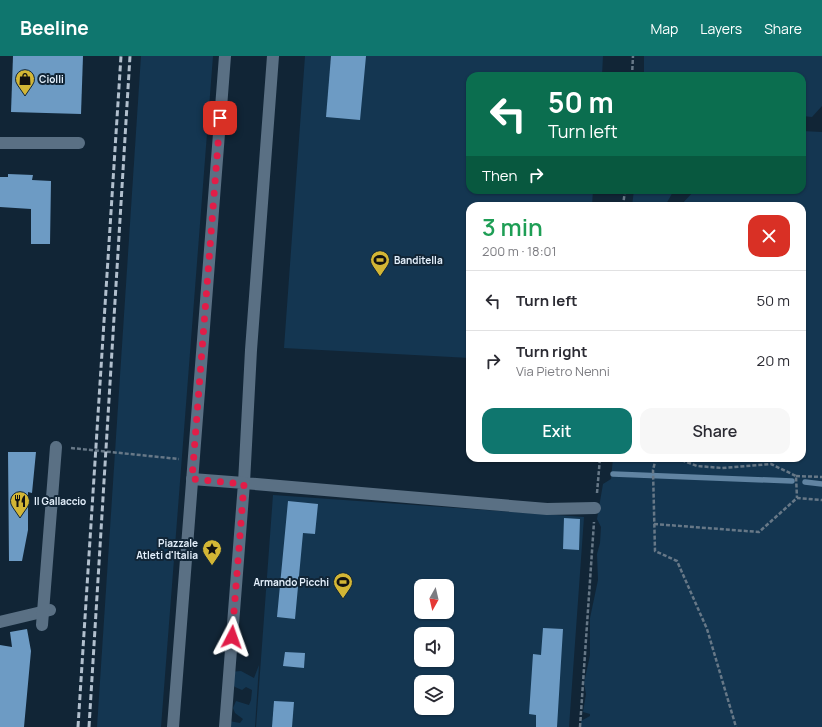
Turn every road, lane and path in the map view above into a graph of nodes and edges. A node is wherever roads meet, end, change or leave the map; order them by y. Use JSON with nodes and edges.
{"nodes":[{"id":1,"x":225,"y":56,"type":"edge"},
{"id":2,"x":273,"y":56,"type":"edge"},
{"id":3,"x":633,"y":56,"type":"edge"},
{"id":4,"x":632,"y":72,"type":"edge"},
{"id":5,"x":0,"y":143,"type":"edge"},
{"id":6,"x":79,"y":143,"type":"dead end"},
{"id":7,"x":56,"y":447,"type":"dead end"},
{"id":8,"x":86,"y":450,"type":"dead end"},
{"id":9,"x":194,"y":460,"type":"junction"},
{"id":10,"x":600,"y":462,"type":"edge"},
{"id":11,"x":655,"y":462,"type":"edge"},
{"id":12,"x":686,"y":462,"type":"edge"},
{"id":13,"x":796,"y":476,"type":"junction"},
{"id":14,"x":822,"y":477,"type":"edge"},
{"id":15,"x":192,"y":479,"type":"junction"},
{"id":16,"x":244,"y":484,"type":"junction"},
{"id":17,"x":797,"y":498,"type":"junction"},
{"id":18,"x":822,"y":500,"type":"edge"},
{"id":19,"x":595,"y":508,"type":"junction"},
{"id":20,"x":654,"y":524,"type":"junction"},
{"id":21,"x":48,"y":611,"type":"junction"},
{"id":22,"x":0,"y":622,"type":"edge"},
{"id":23,"x":42,"y":625,"type":"dead end"},
{"id":24,"x":172,"y":727,"type":"edge"},
{"id":25,"x":225,"y":727,"type":"edge"},
{"id":26,"x":580,"y":727,"type":"edge"},
{"id":27,"x":736,"y":727,"type":"edge"}],
"edges":[{"from":1,"to":9,"type":"street"},
{"from":2,"to":16,"type":"street"},
{"from":3,"to":4,"type":"path"},
{"from":5,"to":6,"type":"street"},
{"from":7,"to":21,"type":"street"},
{"from":8,"to":9,"type":"path"},
{"from":9,"to":15,"type":"street"},
{"from":10,"to":19,"type":"path"},
{"from":11,"to":20,"type":"path"},
{"from":12,"to":13,"type":"path"},
{"from":13,"to":14,"type":"path"},
{"from":13,"to":17,"type":"path"},
{"from":15,"to":16,"type":"street"},
{"from":15,"to":24,"type":"street"},
{"from":16,"to":19,"type":"street"},
{"from":16,"to":25,"type":"street"},
{"from":17,"to":18,"type":"path"},
{"from":17,"to":20,"type":"path"},
{"from":19,"to":26,"type":"path"},
{"from":20,"to":27,"type":"path"},
{"from":21,"to":22,"type":"street"},
{"from":21,"to":23,"type":"street"}]}
